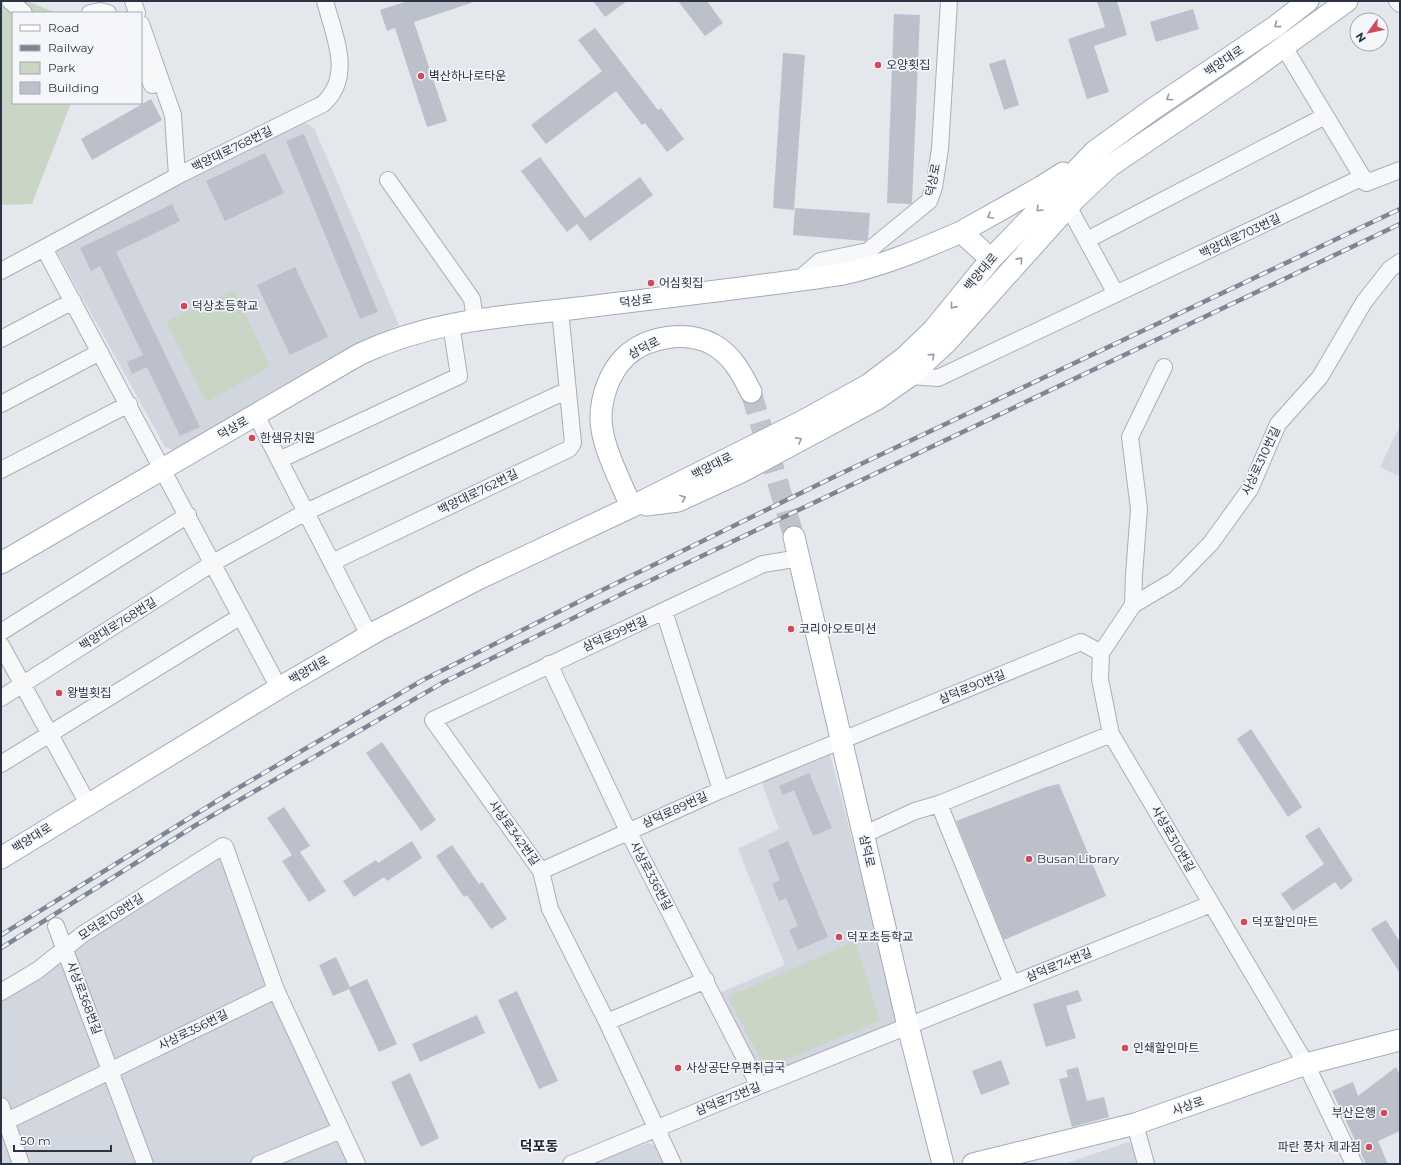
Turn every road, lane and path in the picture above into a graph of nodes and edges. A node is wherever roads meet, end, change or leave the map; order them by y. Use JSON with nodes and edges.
{"nodes":[{"id":1,"x":10,"y":1,"type":"edge"},
{"id":2,"x":133,"y":1,"type":"edge"},
{"id":3,"x":325,"y":1,"type":"edge"},
{"id":4,"x":949,"y":1,"type":"edge"},
{"id":5,"x":1347,"y":1,"type":"edge"},
{"id":6,"x":1397,"y":1,"type":"edge"},
{"id":7,"x":1304,"y":3,"type":"edge"},
{"id":8,"x":1400,"y":4,"type":"edge"},
{"id":9,"x":23,"y":12,"type":"edge"},
{"id":10,"x":137,"y":12,"type":"edge"},
{"id":11,"x":1314,"y":25,"type":"junction"},
{"id":12,"x":142,"y":27,"type":"edge"},
{"id":13,"x":1284,"y":47,"type":"junction"},
{"id":14,"x":142,"y":60,"type":"edge"},
{"id":15,"x":1325,"y":116,"type":"junction"},
{"id":16,"x":174,"y":125,"type":"junction"},
{"id":17,"x":1095,"y":151,"type":"junction"},
{"id":18,"x":1400,"y":170,"type":"edge"},
{"id":19,"x":177,"y":176,"type":"junction"},
{"id":20,"x":1363,"y":177,"type":"junction"},
{"id":21,"x":388,"y":180,"type":"dead end"},
{"id":22,"x":1068,"y":206,"type":"junction"},
{"id":23,"x":961,"y":232,"type":"junction"},
{"id":24,"x":1087,"y":240,"type":"junction"},
{"id":25,"x":44,"y":248,"type":"junction"},
{"id":26,"x":991,"y":259,"type":"junction"},
{"id":27,"x":1400,"y":262,"type":"edge"},
{"id":28,"x":1,"y":271,"type":"edge"},
{"id":29,"x":797,"y":281,"type":"junction"},
{"id":30,"x":1116,"y":294,"type":"junction"},
{"id":31,"x":73,"y":301,"type":"junction"},
{"id":32,"x":560,"y":310,"type":"junction"},
{"id":33,"x":475,"y":319,"type":"junction"},
{"id":34,"x":451,"y":324,"type":"junction"},
{"id":35,"x":1,"y":339,"type":"edge"},
{"id":36,"x":100,"y":352,"type":"junction"},
{"id":37,"x":1164,"y":367,"type":"dead end"},
{"id":38,"x":910,"y":376,"type":"junction"},
{"id":39,"x":568,"y":390,"type":"junction"},
{"id":40,"x":751,"y":392,"type":"tunnel mouth"},
{"id":41,"x":1,"y":404,"type":"edge"},
{"id":42,"x":128,"y":404,"type":"junction"},
{"id":43,"x":256,"y":415,"type":"junction"},
{"id":44,"x":279,"y":460,"type":"junction"},
{"id":45,"x":163,"y":468,"type":"junction"},
{"id":46,"x":1,"y":470,"type":"edge"},
{"id":47,"x":631,"y":507,"type":"junction"},
{"id":48,"x":306,"y":512,"type":"junction"},
{"id":49,"x":188,"y":515,"type":"junction"},
{"id":50,"x":794,"y":537,"type":"tunnel mouth"},
{"id":51,"x":800,"y":558,"type":"junction"},
{"id":52,"x":332,"y":562,"type":"junction"},
{"id":53,"x":1,"y":563,"type":"edge"},
{"id":54,"x":213,"y":563,"type":"junction"},
{"id":55,"x":1133,"y":606,"type":"junction"},
{"id":56,"x":664,"y":611,"type":"junction"},
{"id":57,"x":241,"y":616,"type":"junction"},
{"id":58,"x":1,"y":632,"type":"edge"},
{"id":59,"x":369,"y":636,"type":"junction"},
{"id":60,"x":1,"y":645,"type":"edge"},
{"id":61,"x":1102,"y":653,"type":"junction"},
{"id":62,"x":549,"y":664,"type":"junction"},
{"id":63,"x":23,"y":684,"type":"junction"},
{"id":64,"x":279,"y":688,"type":"junction"},
{"id":65,"x":1,"y":698,"type":"edge"},
{"id":66,"x":433,"y":720,"type":"joint"},
{"id":67,"x":50,"y":733,"type":"junction"},
{"id":68,"x":1111,"y":734,"type":"junction"},
{"id":69,"x":841,"y":740,"type":"junction"},
{"id":70,"x":1,"y":764,"type":"edge"},
{"id":71,"x":721,"y":790,"type":"junction"},
{"id":72,"x":88,"y":804,"type":"junction"},
{"id":73,"x":939,"y":804,"type":"junction"},
{"id":74,"x":628,"y":831,"type":"junction"},
{"id":75,"x":863,"y":835,"type":"junction"},
{"id":76,"x":1,"y":858,"type":"edge"},
{"id":77,"x":541,"y":871,"type":"junction"},
{"id":78,"x":1211,"y":904,"type":"junction"},
{"id":79,"x":56,"y":926,"type":"dead end"},
{"id":80,"x":65,"y":949,"type":"junction"},
{"id":81,"x":706,"y":980,"type":"junction"},
{"id":82,"x":1012,"y":984,"type":"junction"},
{"id":83,"x":276,"y":990,"type":"junction"},
{"id":84,"x":1,"y":992,"type":"edge"},
{"id":85,"x":607,"y":1022,"type":"junction"},
{"id":86,"x":908,"y":1026,"type":"junction"},
{"id":87,"x":1400,"y":1040,"type":"edge"},
{"id":88,"x":1306,"y":1064,"type":"junction"},
{"id":89,"x":111,"y":1069,"type":"junction"},
{"id":90,"x":759,"y":1086,"type":"junction"},
{"id":91,"x":1,"y":1106,"type":"edge"},
{"id":92,"x":4,"y":1123,"type":"edge"},
{"id":93,"x":1135,"y":1124,"type":"junction"},
{"id":94,"x":656,"y":1128,"type":"junction"},
{"id":95,"x":341,"y":1130,"type":"junction"},
{"id":96,"x":22,"y":1164,"type":"edge"},
{"id":97,"x":145,"y":1164,"type":"edge"},
{"id":98,"x":259,"y":1164,"type":"edge"},
{"id":99,"x":357,"y":1164,"type":"edge"},
{"id":100,"x":571,"y":1164,"type":"edge"},
{"id":101,"x":673,"y":1164,"type":"edge"},
{"id":102,"x":944,"y":1164,"type":"edge"},
{"id":103,"x":974,"y":1164,"type":"edge"},
{"id":104,"x":1146,"y":1164,"type":"edge"},
{"id":105,"x":1354,"y":1164,"type":"edge"}],
"edges":[{"from":1,"to":9,"type":"street"},
{"from":2,"to":10,"type":"street"},
{"from":3,"to":19,"type":"street","name":"백양대로768번길"},
{"from":4,"to":29,"type":"street","name":"덕상로"},
{"from":5,"to":11,"type":"main road","name":"백양대로"},
{"from":6,"to":8,"type":"street"},
{"from":7,"to":11,"type":"street"},
{"from":7,"to":17,"type":"main road","name":"백양대로","one_way":true},
{"from":11,"to":13,"type":"main road","name":"백양대로"},
{"from":12,"to":16,"type":"street"},
{"from":13,"to":15,"type":"street"},
{"from":13,"to":22,"type":"main road","name":"백양대로"},
{"from":14,"to":16,"type":"street"},
{"from":15,"to":20,"type":"street"},
{"from":15,"to":24,"type":"street"},
{"from":16,"to":19,"type":"street"},
{"from":17,"to":23,"type":"main road","name":"덕상로","one_way":true},
{"from":17,"to":26,"type":"main road","name":"백양대로","one_way":true},
{"from":18,"to":20,"type":"street","name":"백양대로703번길"},
{"from":19,"to":25,"type":"street","name":"백양대로768번길"},
{"from":20,"to":30,"type":"street","name":"백양대로703번길"},
{"from":21,"to":33,"type":"street"},
{"from":22,"to":24,"type":"street"},
{"from":38,"to":22,"type":"main road","name":"백양대로","one_way":true},
{"from":23,"to":26,"type":"main road"},
{"from":23,"to":29,"type":"main road","name":"덕상로"},
{"from":24,"to":30,"type":"street"},
{"from":25,"to":28,"type":"street","name":"백양대로768번길"},
{"from":25,"to":31,"type":"street"},
{"from":26,"to":47,"type":"main road","name":"백양대로","one_way":true},
{"from":27,"to":55,"type":"street","name":"사상로310번길"},
{"from":29,"to":32,"type":"main road","name":"덕상로"},
{"from":30,"to":38,"type":"street"},
{"from":31,"to":35,"type":"street"},
{"from":31,"to":36,"type":"street"},
{"from":32,"to":33,"type":"main road","name":"덕상로"},
{"from":32,"to":39,"type":"street","name":"백양대로762번길"},
{"from":33,"to":34,"type":"main road","name":"덕상로"},
{"from":34,"to":43,"type":"main road","name":"덕상로"},
{"from":34,"to":44,"type":"street"},
{"from":36,"to":41,"type":"street"},
{"from":36,"to":42,"type":"street"},
{"from":37,"to":55,"type":"street"},
{"from":47,"to":38,"type":"main road","name":"백양대로","one_way":true},
{"from":39,"to":48,"type":"street"},
{"from":39,"to":52,"type":"street","name":"백양대로762번길"},
{"from":40,"to":47,"type":"main road","name":"삼덕로"},
{"from":42,"to":45,"type":"street"},
{"from":42,"to":46,"type":"street"},
{"from":43,"to":44,"type":"street"},
{"from":43,"to":45,"type":"main road","name":"덕상로"},
{"from":44,"to":48,"type":"street"},
{"from":45,"to":49,"type":"street"},
{"from":45,"to":53,"type":"main road","name":"덕상로"},
{"from":47,"to":59,"type":"main road","name":"백양대로"},
{"from":48,"to":52,"type":"street"},
{"from":48,"to":54,"type":"street","name":"백양대로768번길"},
{"from":49,"to":54,"type":"street"},
{"from":49,"to":58,"type":"street"},
{"from":50,"to":51,"type":"main road","name":"삼덕로"},
{"from":51,"to":56,"type":"street","name":"삼덕로99번길"},
{"from":51,"to":69,"type":"main road","name":"삼덕로"},
{"from":52,"to":59,"type":"street"},
{"from":54,"to":57,"type":"street"},
{"from":54,"to":63,"type":"street","name":"백양대로768번길"},
{"from":55,"to":61,"type":"street","name":"사상로310번길"},
{"from":56,"to":62,"type":"street","name":"삼덕로99번길"},
{"from":56,"to":71,"type":"street","name":"삼덕로89번길"},
{"from":57,"to":64,"type":"street"},
{"from":57,"to":67,"type":"street"},
{"from":59,"to":64,"type":"main road","name":"백양대로"},
{"from":60,"to":63,"type":"street"},
{"from":61,"to":68,"type":"street","name":"사상로310번길"},
{"from":61,"to":69,"type":"street","name":"삼덕로90번길"},
{"from":62,"to":66,"type":"street","name":"삼덕로99번길"},
{"from":62,"to":74,"type":"street","name":"사상로336번길"},
{"from":63,"to":65,"type":"street","name":"백양대로768번길"},
{"from":63,"to":67,"type":"street"},
{"from":64,"to":72,"type":"main road","name":"백양대로"},
{"from":66,"to":77,"type":"street","name":"사상로342번길"},
{"from":67,"to":70,"type":"street"},
{"from":67,"to":72,"type":"street"},
{"from":68,"to":73,"type":"street"},
{"from":68,"to":78,"type":"street","name":"사상로310번길"},
{"from":69,"to":71,"type":"street","name":"삼덕로89번길"},
{"from":69,"to":75,"type":"main road","name":"삼덕로"},
{"from":71,"to":74,"type":"street","name":"삼덕로89번길"},
{"from":72,"to":76,"type":"main road","name":"백양대로"},
{"from":73,"to":75,"type":"street"},
{"from":73,"to":82,"type":"street"},
{"from":74,"to":77,"type":"street","name":"삼덕로89번길"},
{"from":74,"to":81,"type":"street","name":"사상로336번길"},
{"from":75,"to":86,"type":"main road","name":"삼덕로"},
{"from":77,"to":85,"type":"street","name":"사상로342번길"},
{"from":78,"to":82,"type":"street","name":"삼덕로74번길"},
{"from":78,"to":88,"type":"street","name":"사상로310번길"},
{"from":79,"to":80,"type":"street","name":"사상로368번길"},
{"from":80,"to":83,"type":"street","name":"모덕로108번길"},
{"from":80,"to":84,"type":"street","name":"모덕로108번길"},
{"from":80,"to":89,"type":"street","name":"사상로368번길"},
{"from":81,"to":85,"type":"street"},
{"from":81,"to":90,"type":"street","name":"사상로336번길"},
{"from":82,"to":86,"type":"street","name":"삼덕로74번길"},
{"from":83,"to":89,"type":"street","name":"사상로356번길"},
{"from":83,"to":95,"type":"street"},
{"from":85,"to":94,"type":"street","name":"사상로342번길"},
{"from":86,"to":90,"type":"street","name":"삼덕로73번길"},
{"from":86,"to":102,"type":"main road","name":"삼덕로"},
{"from":87,"to":88,"type":"main road","name":"사상로"},
{"from":88,"to":93,"type":"main road","name":"사상로"},
{"from":88,"to":105,"type":"street","name":"사상로310번길"},
{"from":89,"to":92,"type":"street"},
{"from":89,"to":97,"type":"street","name":"사상로368번길"},
{"from":90,"to":94,"type":"street","name":"삼덕로73번길"},
{"from":91,"to":92,"type":"street"},
{"from":92,"to":96,"type":"street"},
{"from":93,"to":103,"type":"main road","name":"사상로"},
{"from":93,"to":104,"type":"street"},
{"from":94,"to":100,"type":"street","name":"삼덕로73번길"},
{"from":94,"to":101,"type":"street","name":"사상로342번길"},
{"from":95,"to":98,"type":"street"},
{"from":95,"to":99,"type":"street"}]}
